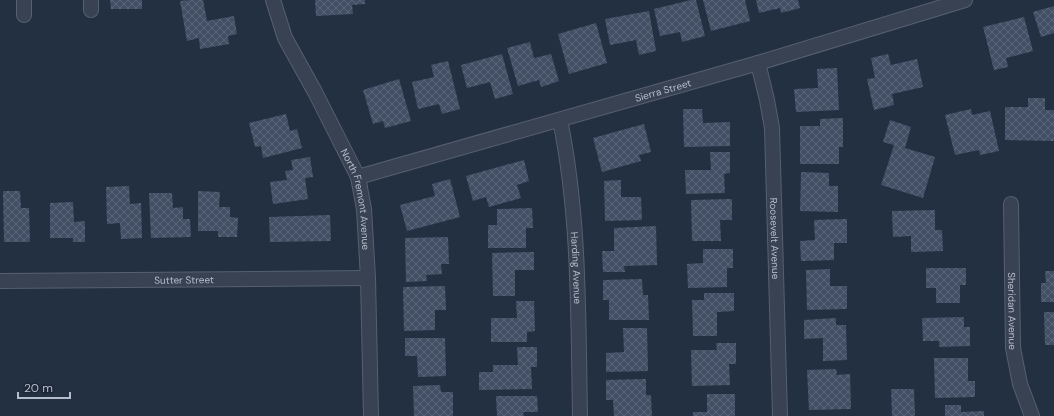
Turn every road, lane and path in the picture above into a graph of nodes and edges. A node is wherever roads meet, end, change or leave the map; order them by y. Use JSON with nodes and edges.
{"nodes":[{"id":1,"x":24,"y":0,"type":"edge"},
{"id":2,"x":274,"y":0,"type":"edge"},
{"id":3,"x":965,"y":0,"type":"edge"},
{"id":4,"x":24,"y":15,"type":"dead end"},
{"id":5,"x":758,"y":63,"type":"junction"},
{"id":6,"x":560,"y":120,"type":"junction"},
{"id":7,"x":358,"y":177,"type":"junction"},
{"id":8,"x":1011,"y":204,"type":"dead end"},
{"id":9,"x":368,"y":278,"type":"junction"},
{"id":10,"x":0,"y":282,"type":"edge"},
{"id":11,"x":371,"y":416,"type":"edge"},
{"id":12,"x":580,"y":416,"type":"edge"},
{"id":13,"x":780,"y":416,"type":"edge"},
{"id":14,"x":1032,"y":416,"type":"edge"}],
"edges":[{"from":1,"to":4,"type":"street"},
{"from":2,"to":7,"type":"street","name":"North Fremont Avenue"},
{"from":3,"to":5,"type":"street","name":"Sierra Street"},
{"from":5,"to":6,"type":"street","name":"Sierra Street"},
{"from":5,"to":13,"type":"street","name":"Roosevelt Avenue"},
{"from":6,"to":7,"type":"street","name":"Sierra Street"},
{"from":6,"to":12,"type":"street","name":"Harding Avenue"},
{"from":7,"to":9,"type":"street","name":"North Fremont Avenue"},
{"from":8,"to":14,"type":"street","name":"Sheridan Avenue"},
{"from":9,"to":10,"type":"street","name":"Sutter Street"},
{"from":9,"to":11,"type":"street","name":"North Fremont Avenue"}]}
